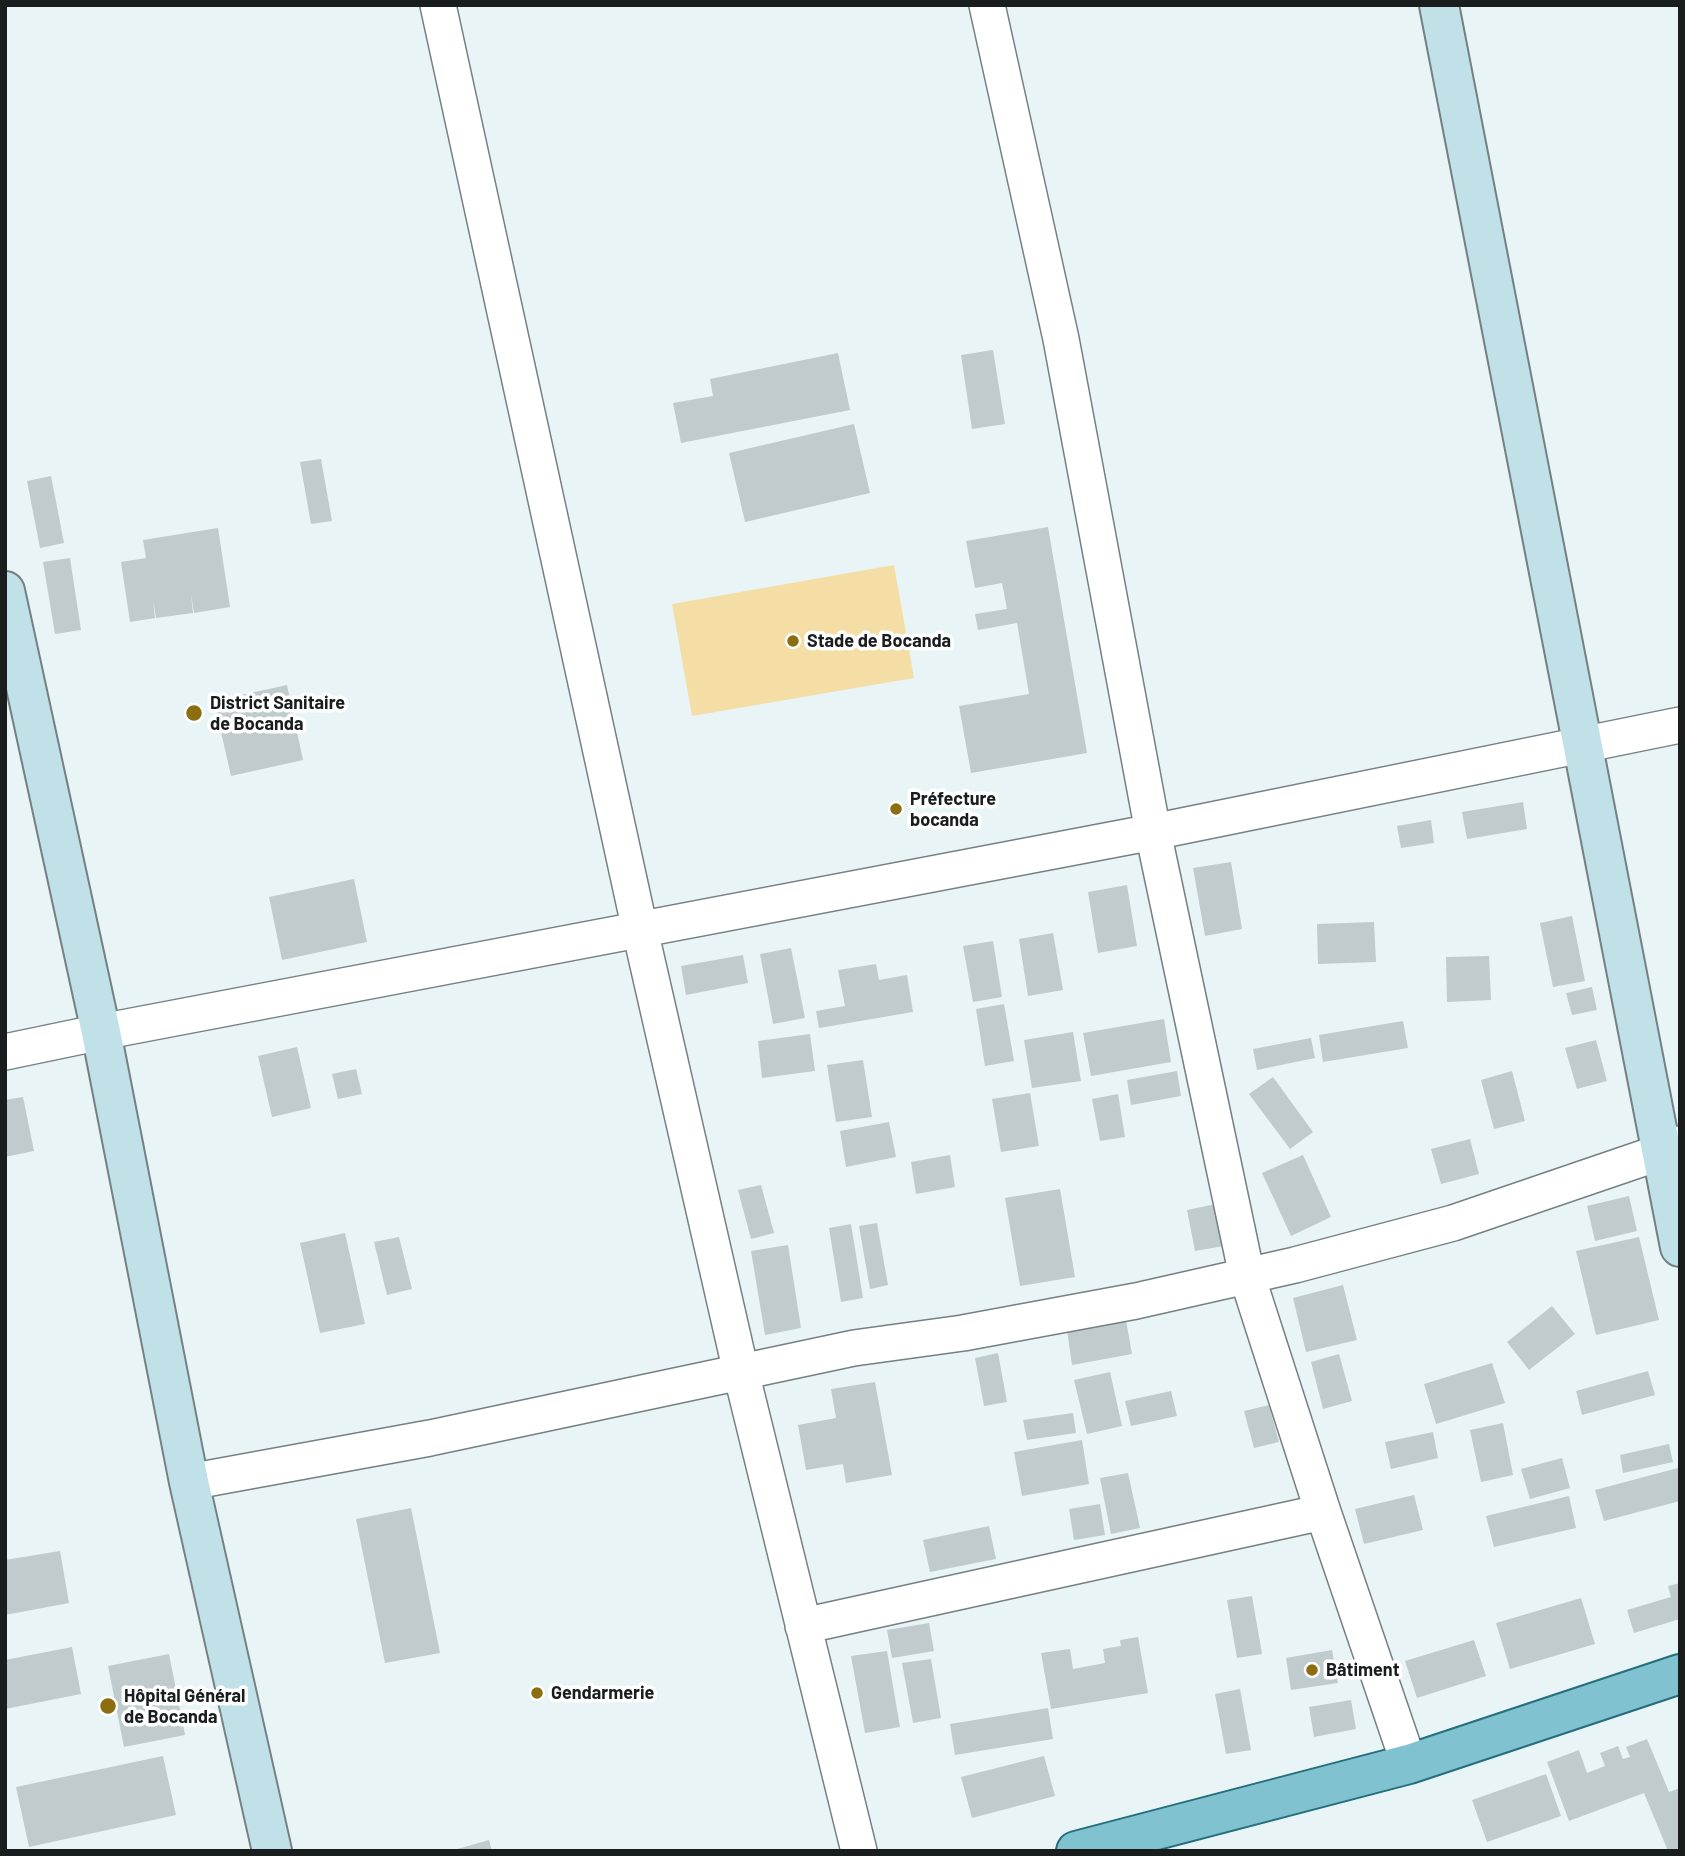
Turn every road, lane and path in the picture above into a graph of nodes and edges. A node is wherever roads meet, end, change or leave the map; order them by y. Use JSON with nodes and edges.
{"nodes":[{"id":1,"x":438,"y":5,"type":"edge"},
{"id":2,"x":987,"y":5,"type":"edge"},
{"id":3,"x":1439,"y":5,"type":"edge"},
{"id":4,"x":5,"y":591,"type":"edge"},
{"id":5,"x":1680,"y":725,"type":"edge"},
{"id":6,"x":1582,"y":744,"type":"junction"},
{"id":7,"x":1153,"y":832,"type":"junction"},
{"id":8,"x":640,"y":930,"type":"junction"},
{"id":9,"x":102,"y":1032,"type":"junction"},
{"id":10,"x":5,"y":1052,"type":"edge"},
{"id":11,"x":1671,"y":1148,"type":"edge"},
{"id":12,"x":1680,"y":1247,"type":"edge"},
{"id":13,"x":1247,"y":1276,"type":"junction"},
{"id":14,"x":741,"y":1373,"type":"junction"},
{"id":15,"x":189,"y":1482,"type":"junction"},
{"id":16,"x":1323,"y":1512,"type":"junction"},
{"id":17,"x":803,"y":1626,"type":"junction"},
{"id":18,"x":1680,"y":1674,"type":"edge"},
{"id":19,"x":1409,"y":1764,"type":"junction"},
{"id":20,"x":1143,"y":1843,"type":"edge"},
{"id":21,"x":272,"y":1851,"type":"edge"},
{"id":22,"x":859,"y":1851,"type":"edge"},
{"id":23,"x":1076,"y":1851,"type":"edge"}],
"edges":[{"from":1,"to":8,"type":"street"},
{"from":2,"to":7,"type":"street"},
{"from":3,"to":6,"type":"street"},
{"from":4,"to":9,"type":"street"},
{"from":5,"to":6,"type":"street"},
{"from":6,"to":7,"type":"street"},
{"from":6,"to":11,"type":"street"},
{"from":7,"to":8,"type":"street"},
{"from":7,"to":13,"type":"street"},
{"from":8,"to":9,"type":"street"},
{"from":8,"to":14,"type":"street"},
{"from":9,"to":10,"type":"street"},
{"from":9,"to":15,"type":"street"},
{"from":11,"to":12,"type":"street"},
{"from":11,"to":13,"type":"street"},
{"from":13,"to":14,"type":"street"},
{"from":13,"to":16,"type":"street"},
{"from":14,"to":15,"type":"street"},
{"from":14,"to":17,"type":"street"},
{"from":15,"to":21,"type":"street"},
{"from":16,"to":17,"type":"street"},
{"from":16,"to":19,"type":"street"},
{"from":17,"to":22,"type":"street"},
{"from":18,"to":19,"type":"main road"},
{"from":19,"to":20,"type":"main road"},
{"from":20,"to":23,"type":"main road"}]}
